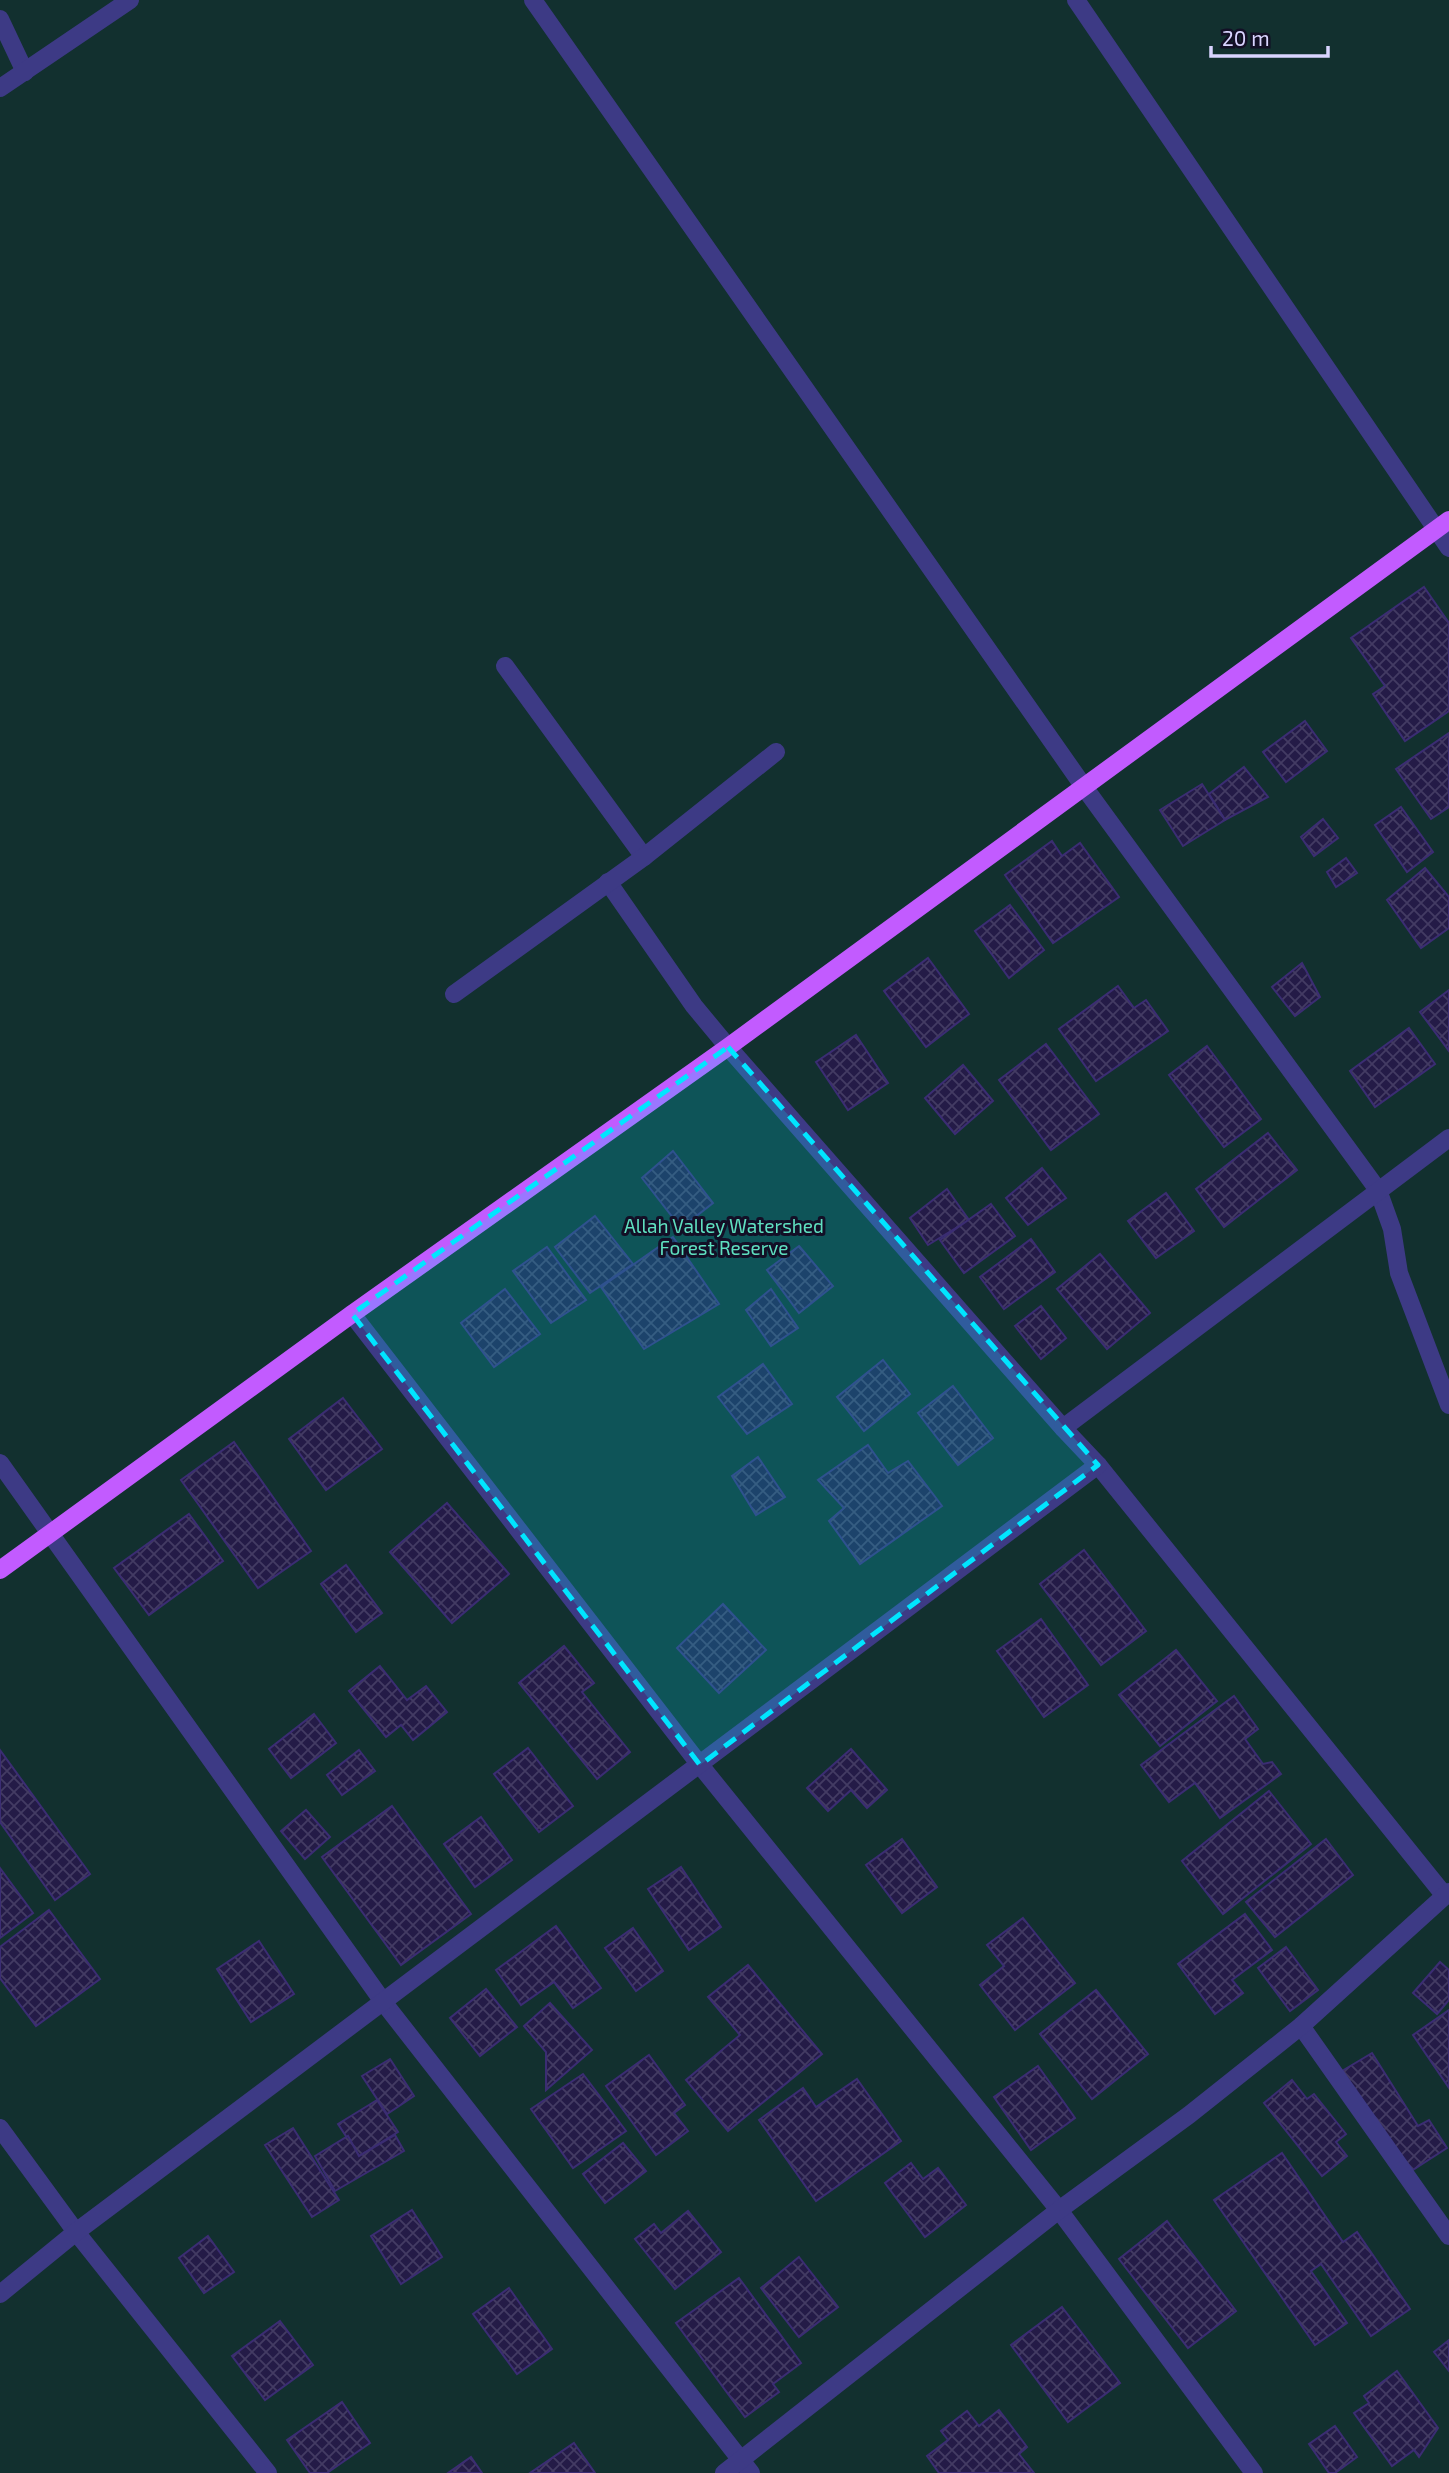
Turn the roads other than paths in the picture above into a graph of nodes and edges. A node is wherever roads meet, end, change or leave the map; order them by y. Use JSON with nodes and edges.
{"nodes":[{"id":1,"x":130,"y":0,"type":"edge"},
{"id":2,"x":533,"y":0,"type":"edge"},
{"id":3,"x":1076,"y":0,"type":"edge"},
{"id":4,"x":0,"y":19,"type":"edge"},
{"id":5,"x":25,"y":72,"type":"junction"},
{"id":6,"x":0,"y":88,"type":"edge"},
{"id":7,"x":1442,"y":524,"type":"edge"},
{"id":8,"x":1449,"y":548,"type":"edge"},
{"id":9,"x":505,"y":666,"type":"dead end"},
{"id":10,"x":776,"y":752,"type":"dead end"},
{"id":11,"x":1084,"y":787,"type":"junction"},
{"id":12,"x":644,"y":857,"type":"junction"},
{"id":13,"x":608,"y":882,"type":"junction"},
{"id":14,"x":454,"y":994,"type":"dead end"},
{"id":15,"x":728,"y":1047,"type":"junction"},
{"id":16,"x":1449,"y":1138,"type":"edge"},
{"id":17,"x":1378,"y":1190,"type":"junction"},
{"id":18,"x":352,"y":1314,"type":"junction"},
{"id":19,"x":1449,"y":1405,"type":"edge"},
{"id":20,"x":1063,"y":1427,"type":"junction"},
{"id":21,"x":0,"y":1463,"type":"edge"},
{"id":22,"x":1098,"y":1465,"type":"junction"},
{"id":23,"x":50,"y":1533,"type":"junction"},
{"id":24,"x":0,"y":1570,"type":"edge"},
{"id":25,"x":700,"y":1765,"type":"junction"},
{"id":26,"x":1447,"y":1894,"type":"edge"},
{"id":27,"x":384,"y":2003,"type":"junction"},
{"id":28,"x":1301,"y":2026,"type":"junction"},
{"id":29,"x":0,"y":2128,"type":"edge"},
{"id":30,"x":1059,"y":2210,"type":"junction"},
{"id":31,"x":76,"y":2232,"type":"junction"},
{"id":32,"x":1449,"y":2236,"type":"edge"},
{"id":33,"x":0,"y":2294,"type":"edge"},
{"id":34,"x":746,"y":2466,"type":"edge"},
{"id":35,"x":268,"y":2473,"type":"edge"},
{"id":36,"x":724,"y":2473,"type":"edge"},
{"id":37,"x":1254,"y":2473,"type":"edge"}],
"edges":[{"from":1,"to":5,"type":"street"},
{"from":2,"to":11,"type":"street"},
{"from":3,"to":7,"type":"street"},
{"from":4,"to":5,"type":"street"},
{"from":5,"to":6,"type":"street"},
{"from":7,"to":8,"type":"street"},
{"from":7,"to":11,"type":"main road"},
{"from":9,"to":12,"type":"street"},
{"from":10,"to":12,"type":"street"},
{"from":11,"to":15,"type":"main road"},
{"from":11,"to":17,"type":"street"},
{"from":12,"to":13,"type":"street"},
{"from":13,"to":14,"type":"street"},
{"from":13,"to":15,"type":"street"},
{"from":15,"to":18,"type":"main road"},
{"from":15,"to":20,"type":"street"},
{"from":16,"to":17,"type":"street"},
{"from":17,"to":19,"type":"street"},
{"from":17,"to":20,"type":"street"},
{"from":18,"to":23,"type":"main road"},
{"from":18,"to":25,"type":"street"},
{"from":20,"to":22,"type":"street"},
{"from":21,"to":23,"type":"street"},
{"from":22,"to":25,"type":"street"},
{"from":22,"to":26,"type":"street"},
{"from":23,"to":24,"type":"main road"},
{"from":23,"to":27,"type":"street"},
{"from":25,"to":27,"type":"street"},
{"from":25,"to":30,"type":"street"},
{"from":26,"to":28,"type":"street"},
{"from":27,"to":31,"type":"street"},
{"from":27,"to":34,"type":"street"},
{"from":28,"to":30,"type":"street"},
{"from":28,"to":32,"type":"street"},
{"from":29,"to":31,"type":"street"},
{"from":30,"to":34,"type":"street"},
{"from":30,"to":37,"type":"street"},
{"from":31,"to":33,"type":"street"},
{"from":31,"to":35,"type":"street"},
{"from":34,"to":36,"type":"street"}]}
